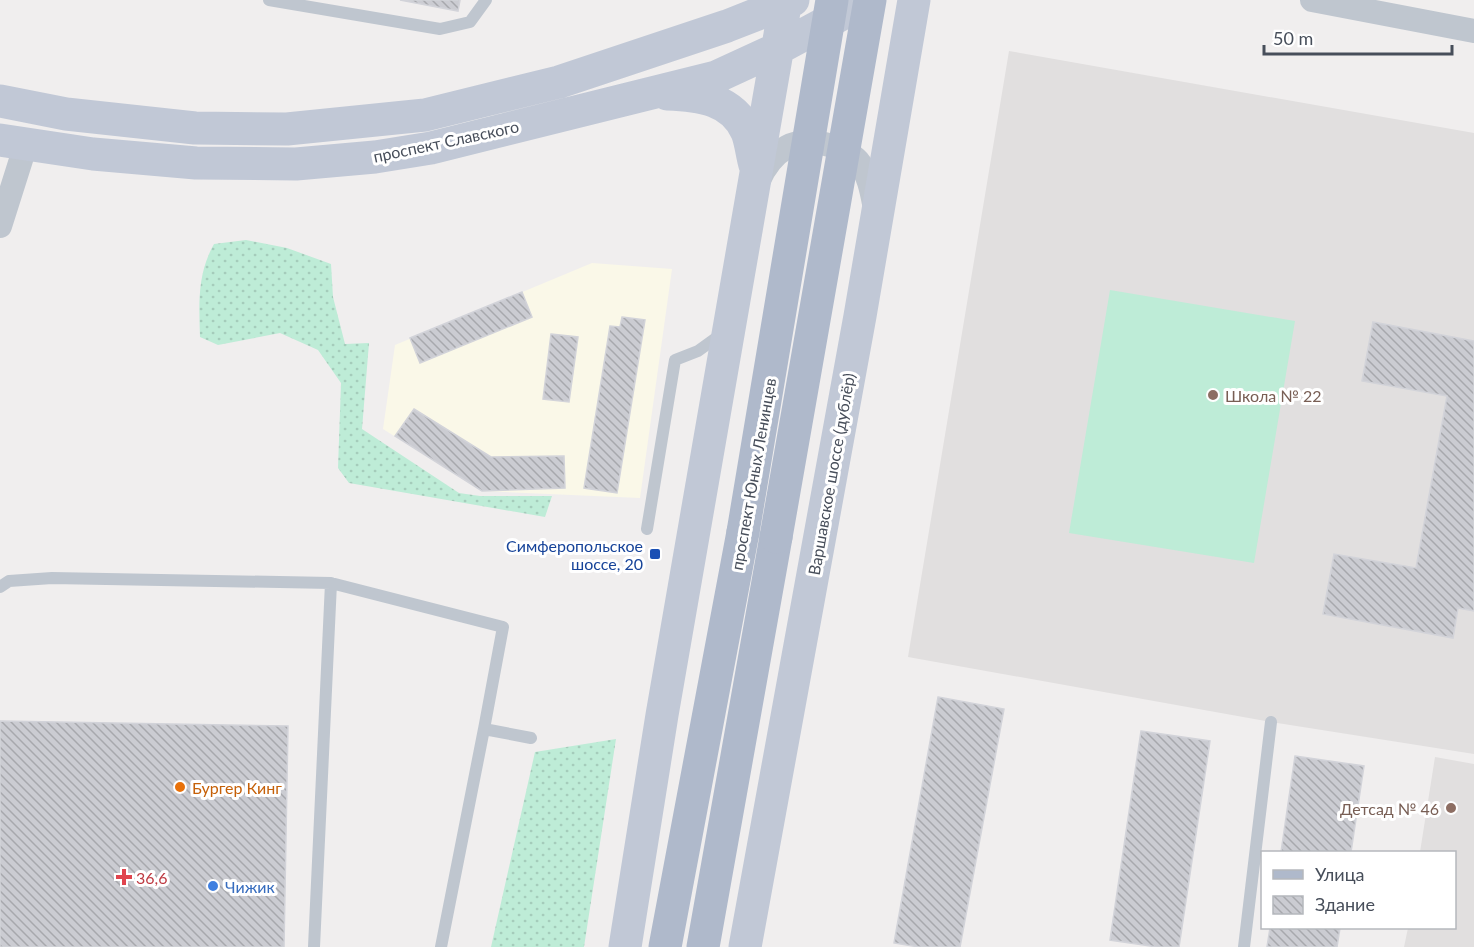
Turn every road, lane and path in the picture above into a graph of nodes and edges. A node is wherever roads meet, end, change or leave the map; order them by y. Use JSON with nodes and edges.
{"nodes":[{"id":1,"x":269,"y":0,"type":"edge"},
{"id":2,"x":486,"y":0,"type":"edge"},
{"id":3,"x":832,"y":0,"type":"edge"},
{"id":4,"x":869,"y":0,"type":"edge"},
{"id":5,"x":914,"y":0,"type":"edge"},
{"id":6,"x":1312,"y":0,"type":"edge"},
{"id":7,"x":788,"y":1,"type":"edge"},
{"id":8,"x":1474,"y":31,"type":"edge"},
{"id":9,"x":777,"y":49,"type":"junction"},
{"id":10,"x":644,"y":94,"type":"junction"},
{"id":11,"x":0,"y":101,"type":"edge"},
{"id":12,"x":13,"y":142,"type":"edge"},
{"id":13,"x":753,"y":182,"type":"junction"},
{"id":14,"x":877,"y":218,"type":"junction"},
{"id":15,"x":0,"y":226,"type":"edge"},
{"id":16,"x":729,"y":329,"type":"junction"},
{"id":17,"x":647,"y":529,"type":"dead end"},
{"id":18,"x":331,"y":583,"type":"junction"},
{"id":19,"x":0,"y":587,"type":"edge"},
{"id":20,"x":1271,"y":722,"type":"dead end"},
{"id":21,"x":484,"y":729,"type":"junction"},
{"id":22,"x":531,"y":738,"type":"dead end"},
{"id":23,"x":314,"y":947,"type":"edge"},
{"id":24,"x":441,"y":947,"type":"edge"},
{"id":25,"x":625,"y":947,"type":"edge"},
{"id":26,"x":664,"y":947,"type":"edge"},
{"id":27,"x":703,"y":947,"type":"edge"},
{"id":28,"x":745,"y":947,"type":"edge"},
{"id":29,"x":1244,"y":947,"type":"edge"}],
"edges":[{"from":1,"to":2,"type":"lane"},
{"from":3,"to":26,"type":"main road","name":"проспект Юных Ленинцев","bridge":true},
{"from":4,"to":9,"type":"main road","name":"проспект Славского"},
{"from":4,"to":27,"type":"main road","name":"проспект Юных Ленинцев","bridge":true},
{"from":5,"to":14,"type":"main road","name":"Варшавское шоссе (дублёр)"},
{"from":6,"to":8,"type":"street"},
{"from":7,"to":9,"type":"main road"},
{"from":7,"to":11,"type":"main road","name":"проспект Славского"},
{"from":9,"to":10,"type":"main road","name":"проспект Славского"},
{"from":9,"to":13,"type":"main road"},
{"from":10,"to":12,"type":"main road","name":"проспект Славского"},
{"from":10,"to":13,"type":"main road"},
{"from":12,"to":15,"type":"street"},
{"from":13,"to":14,"type":"street"},
{"from":13,"to":16,"type":"main road"},
{"from":14,"to":28,"type":"main road","name":"Варшавское шоссе (дублёр)"},
{"from":16,"to":17,"type":"lane"},
{"from":16,"to":25,"type":"main road"},
{"from":18,"to":19,"type":"lane"},
{"from":18,"to":21,"type":"lane"},
{"from":18,"to":23,"type":"lane"},
{"from":20,"to":29,"type":"lane"},
{"from":21,"to":22,"type":"lane"},
{"from":21,"to":24,"type":"lane"}]}
